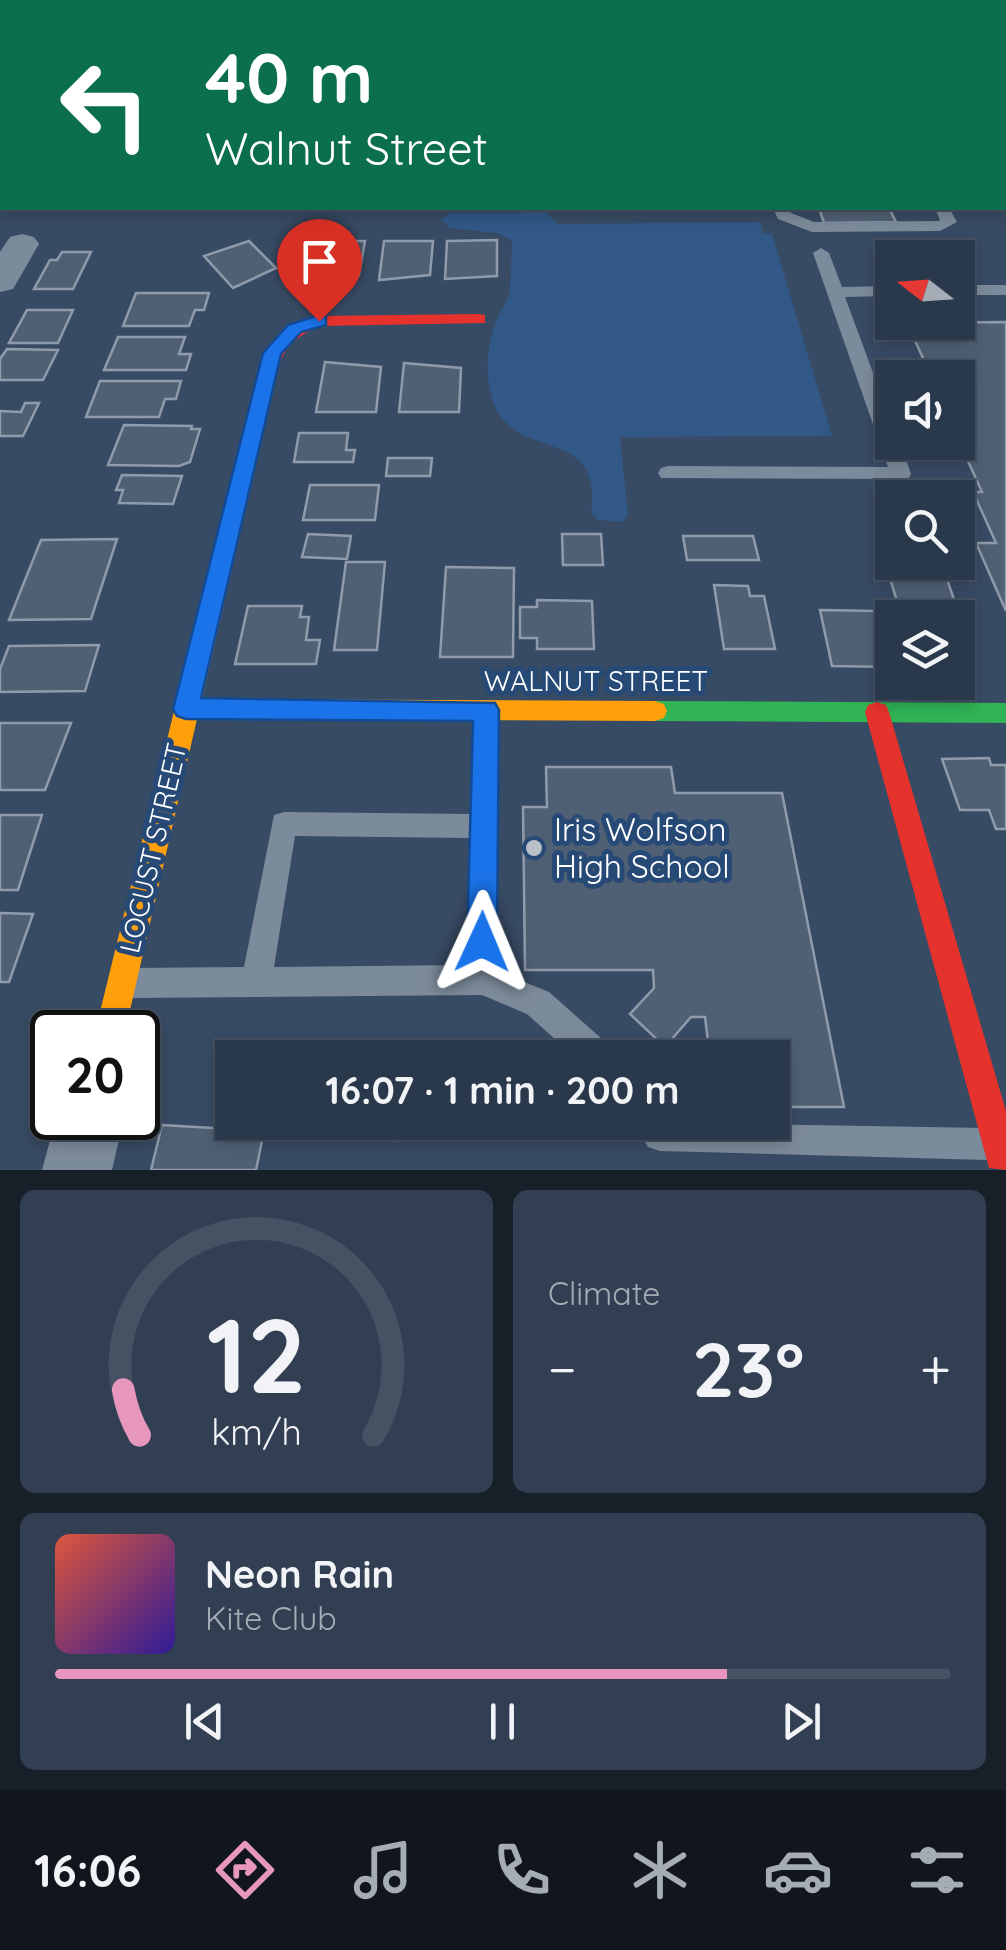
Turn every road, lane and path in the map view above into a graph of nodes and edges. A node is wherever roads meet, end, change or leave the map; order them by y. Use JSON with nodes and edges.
{"nodes":[{"id":1,"x":782,"y":210,"type":"edge"},
{"id":2,"x":943,"y":210,"type":"edge"},
{"id":3,"x":22,"y":244,"type":"dead end"},
{"id":4,"x":821,"y":253,"type":"dead end"},
{"id":5,"x":0,"y":282,"type":"edge"},
{"id":6,"x":975,"y":290,"type":"edge"},
{"id":7,"x":1006,"y":290,"type":"edge"},
{"id":8,"x":875,"y":291,"type":"edge"},
{"id":9,"x":836,"y":292,"type":"junction"},
{"id":10,"x":479,"y":319,"type":"dead end"},
{"id":11,"x":668,"y":473,"type":"dead end"},
{"id":12,"x":186,"y":709,"type":"junction"},
{"id":13,"x":486,"y":710,"type":"junction"},
{"id":14,"x":877,"y":712,"type":"junction"},
{"id":15,"x":1006,"y":713,"type":"edge"},
{"id":16,"x":484,"y":826,"type":"junction"},
{"id":17,"x":482,"y":980,"type":"junction"},
{"id":18,"x":256,"y":982,"type":"junction"},
{"id":19,"x":121,"y":983,"type":"junction"},
{"id":20,"x":115,"y":1010,"type":"edge"},
{"id":21,"x":580,"y":1040,"type":"edge"},
{"id":22,"x":85,"y":1140,"type":"edge"},
{"id":23,"x":729,"y":1140,"type":"edge"},
{"id":24,"x":1003,"y":1156,"type":"edge"},
{"id":25,"x":78,"y":1170,"type":"edge"}],
"edges":[{"from":1,"to":2,"type":"lane"},
{"from":3,"to":5,"type":"street"},
{"from":4,"to":9,"type":"lane"},
{"from":6,"to":7,"type":"lane"},
{"from":8,"to":9,"type":"lane"},
{"from":9,"to":11,"type":"lane"},
{"from":10,"to":12,"type":"street","name":"LOCUST STREET"},
{"from":12,"to":13,"type":"street","name":"WALNUT STREET"},
{"from":12,"to":19,"type":"street","name":"LOCUST STREET"},
{"from":13,"to":14,"type":"street","name":"WALNUT STREET"},
{"from":13,"to":16,"type":"lane"},
{"from":14,"to":15,"type":"street","name":"WALNUT STREET"},
{"from":14,"to":24,"type":"street"},
{"from":16,"to":17,"type":"lane"},
{"from":16,"to":18,"type":"lane"},
{"from":17,"to":18,"type":"lane"},
{"from":17,"to":21,"type":"lane"},
{"from":18,"to":19,"type":"lane"},
{"from":19,"to":20,"type":"street","name":"LOCUST STREET"},
{"from":22,"to":25,"type":"street"},
{"from":23,"to":24,"type":"lane"}]}
